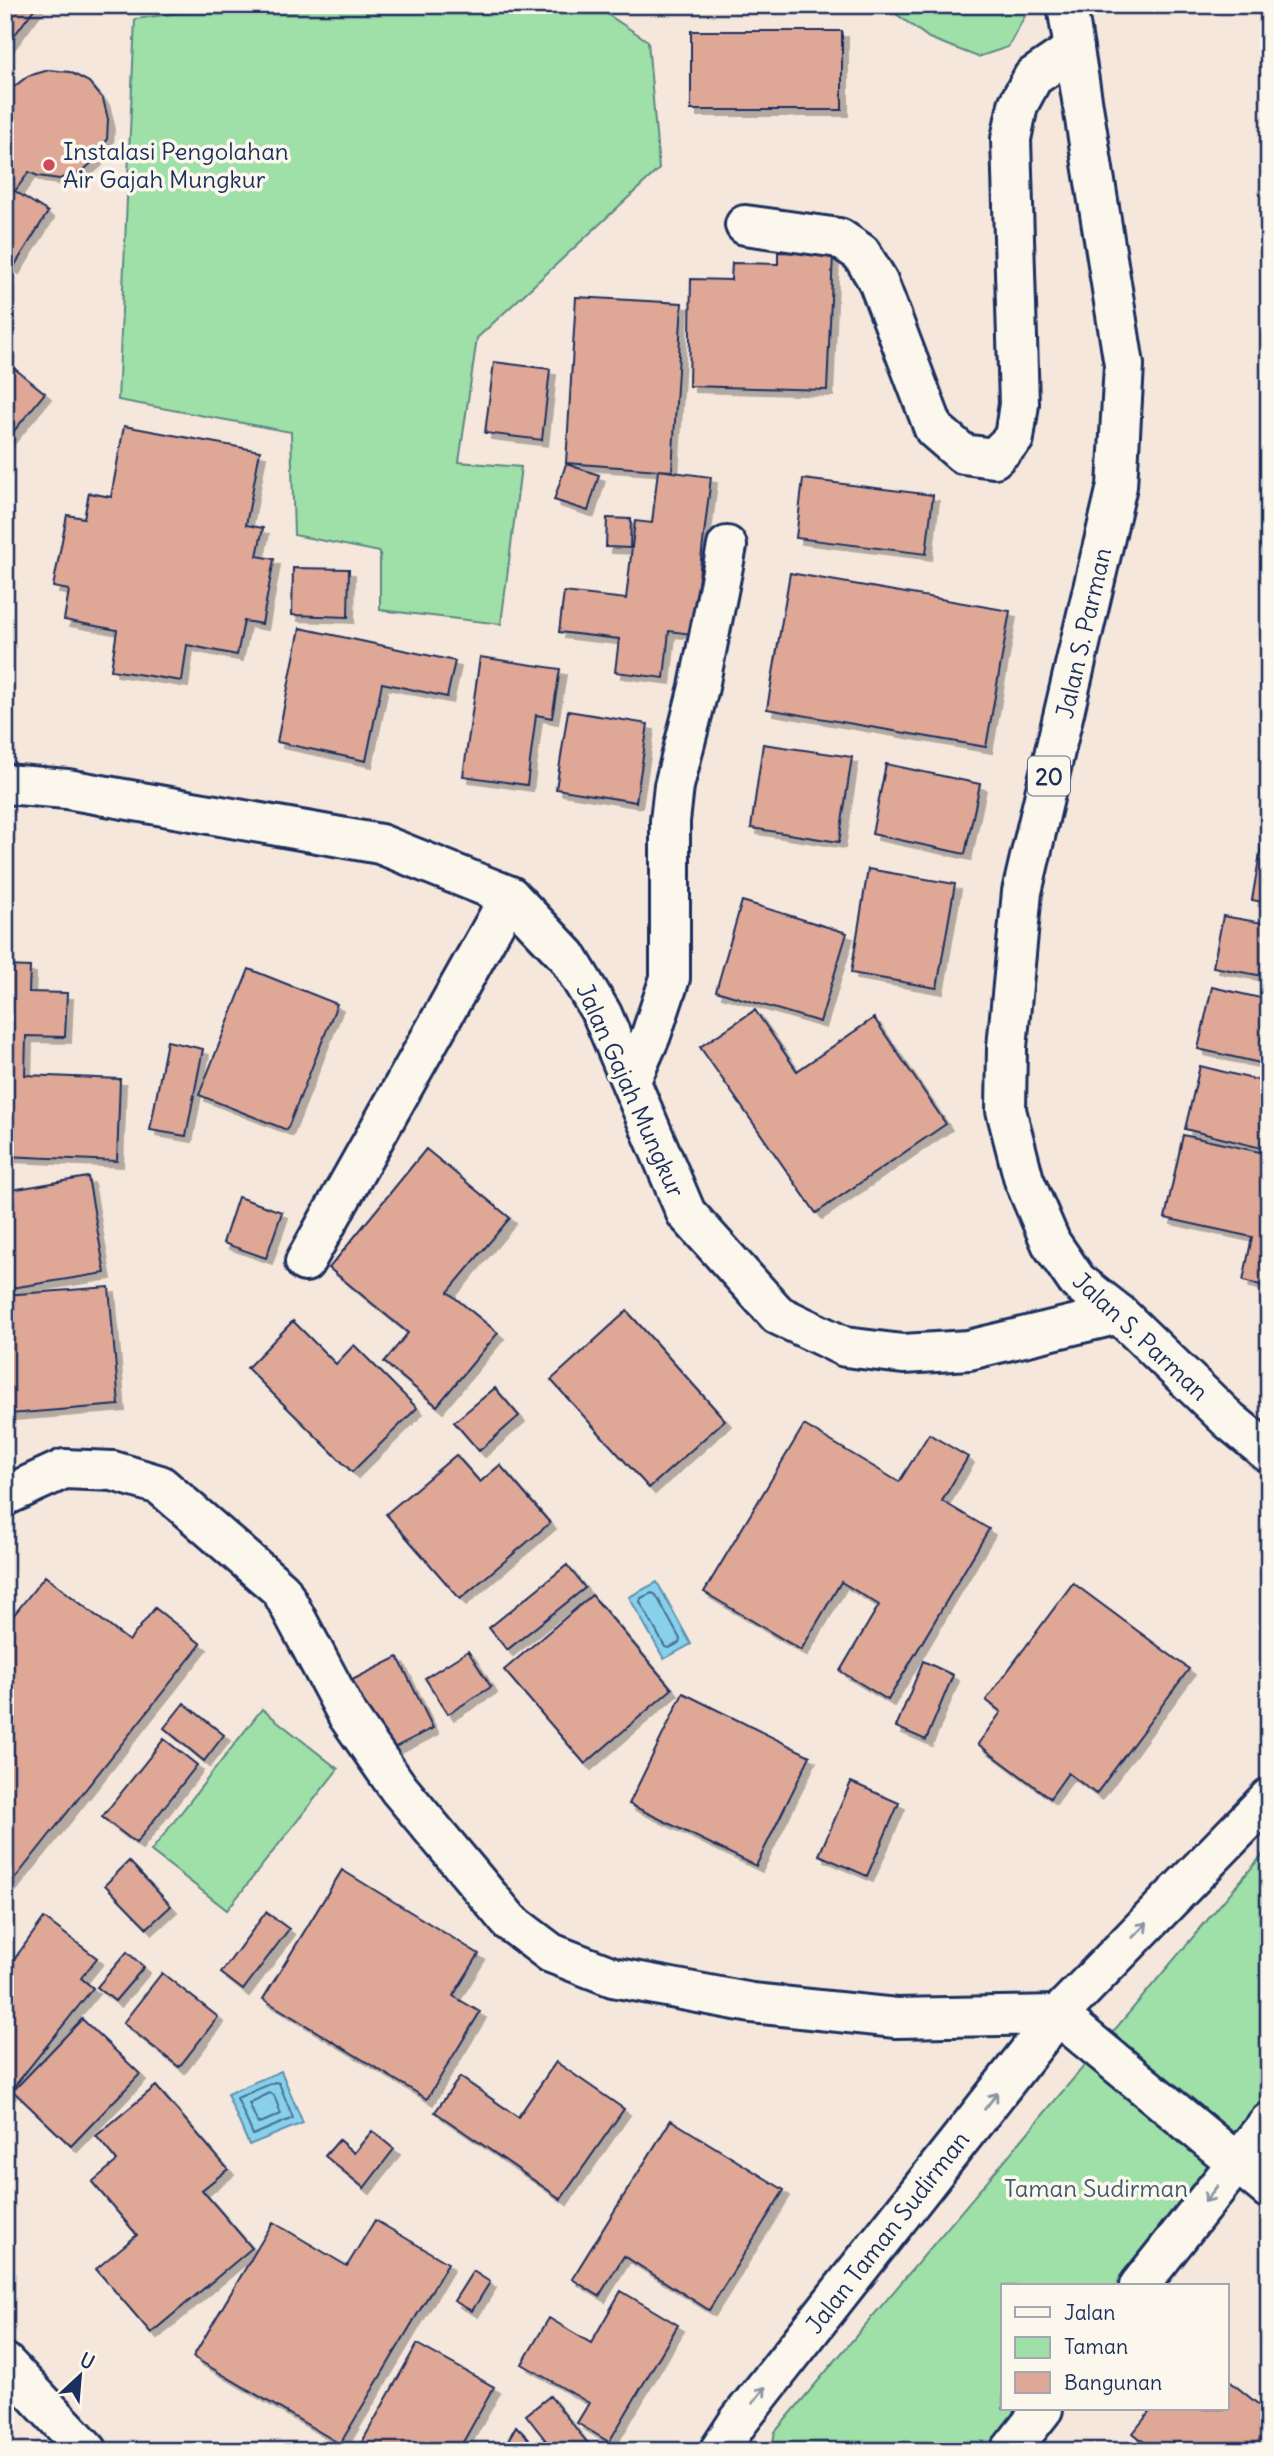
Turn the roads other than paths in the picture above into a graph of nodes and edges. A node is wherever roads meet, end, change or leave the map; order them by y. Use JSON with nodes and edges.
{"nodes":[{"id":1,"x":1067,"y":5,"type":"edge"},
{"id":2,"x":1074,"y":49,"type":"junction"},
{"id":3,"x":745,"y":225,"type":"dead end"},
{"id":4,"x":727,"y":546,"type":"dead end"},
{"id":5,"x":5,"y":785,"type":"edge"},
{"id":6,"x":510,"y":896,"type":"junction"},
{"id":7,"x":631,"y":1080,"type":"junction"},
{"id":8,"x":305,"y":1262,"type":"dead end"},
{"id":9,"x":1119,"y":1314,"type":"junction"},
{"id":10,"x":1269,"y":1453,"type":"edge"},
{"id":11,"x":5,"y":1496,"type":"edge"},
{"id":12,"x":1269,"y":1798,"type":"edge"},
{"id":13,"x":1058,"y":2015,"type":"junction"},
{"id":14,"x":1269,"y":2122,"type":"edge"},
{"id":15,"x":1237,"y":2162,"type":"junction"},
{"id":16,"x":1269,"y":2189,"type":"edge"},
{"id":17,"x":1141,"y":2284,"type":"edge"},
{"id":18,"x":5,"y":2363,"type":"edge"},
{"id":19,"x":1042,"y":2410,"type":"edge"},
{"id":20,"x":733,"y":2442,"type":"edge"},
{"id":21,"x":88,"y":2451,"type":"edge"},
{"id":22,"x":1010,"y":2451,"type":"edge"}],
"edges":[{"from":1,"to":2,"type":"main road","name":"Jalan S. Parman","number":"20"},
{"from":2,"to":3,"type":"main road"},
{"from":2,"to":9,"type":"main road","name":"Jalan S. Parman","number":"20"},
{"from":4,"to":7,"type":"main road"},
{"from":5,"to":6,"type":"main road","name":"Jalan Gajah Mungkur"},
{"from":6,"to":7,"type":"main road","name":"Jalan Gajah Mungkur"},
{"from":6,"to":8,"type":"main road"},
{"from":7,"to":9,"type":"main road","name":"Jalan Gajah Mungkur"},
{"from":9,"to":10,"type":"main road","name":"Jalan S. Parman","number":"20"},
{"from":11,"to":13,"type":"main road"},
{"from":13,"to":12,"type":"main road","name":"Jalan Taman Sudirman","one_way":true},
{"from":13,"to":15,"type":"main road"},
{"from":20,"to":13,"type":"main road","name":"Jalan Taman Sudirman","one_way":true},
{"from":14,"to":15,"type":"main road"},
{"from":15,"to":16,"type":"main road"},
{"from":15,"to":17,"type":"main road","one_way":true},
{"from":18,"to":21,"type":"main road"},
{"from":19,"to":22,"type":"main road"}]}
